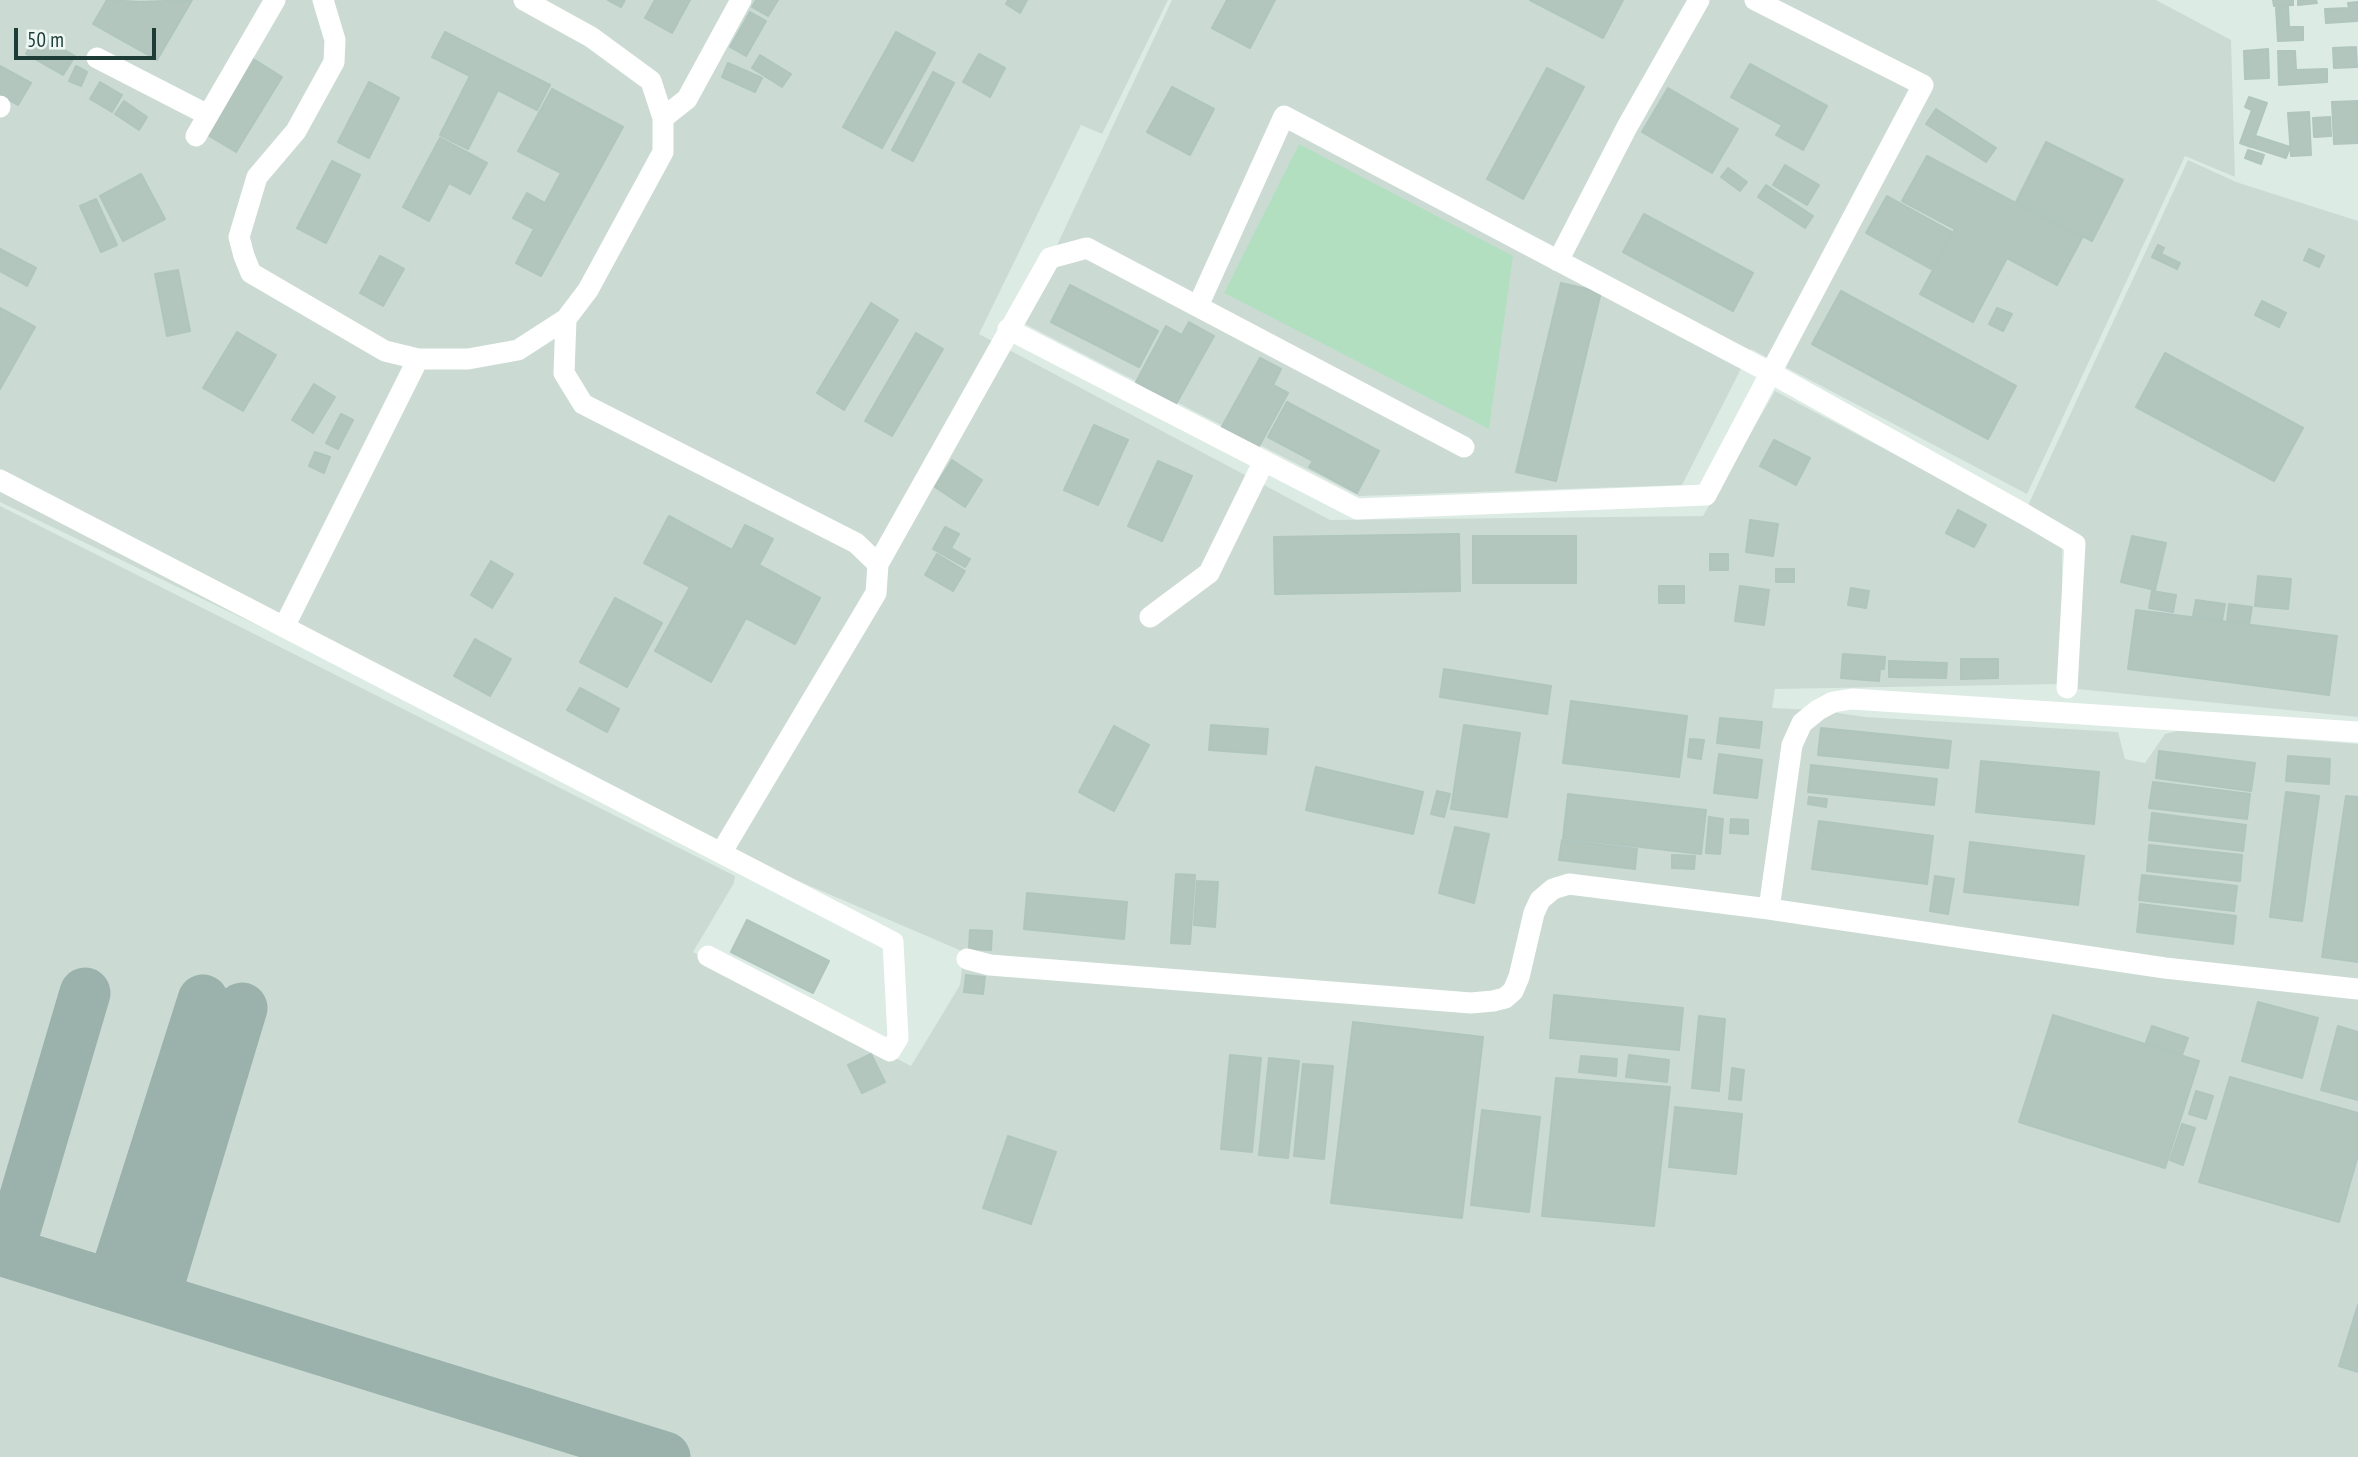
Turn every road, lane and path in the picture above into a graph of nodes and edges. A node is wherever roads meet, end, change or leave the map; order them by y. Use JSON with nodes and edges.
{"nodes":[{"id":1,"x":275,"y":0,"type":"edge"},
{"id":2,"x":323,"y":0,"type":"edge"},
{"id":3,"x":524,"y":0,"type":"edge"},
{"id":4,"x":741,"y":0,"type":"edge"},
{"id":5,"x":1699,"y":0,"type":"edge"},
{"id":6,"x":1755,"y":0,"type":"edge"},
{"id":7,"x":97,"y":58,"type":"dead end"},
{"id":8,"x":208,"y":115,"type":"junction"},
{"id":9,"x":663,"y":118,"type":"junction"},
{"id":10,"x":196,"y":136,"type":"dead end"},
{"id":11,"x":1558,"y":261,"type":"junction"},
{"id":12,"x":1198,"y":306,"type":"junction"},
{"id":13,"x":566,"y":319,"type":"junction"},
{"id":14,"x":1008,"y":329,"type":"junction"},
{"id":15,"x":418,"y":359,"type":"junction"},
{"id":16,"x":1771,"y":373,"type":"junction"},
{"id":17,"x":1464,"y":447,"type":"dead end"},
{"id":18,"x":1264,"y":461,"type":"junction"},
{"id":19,"x":0,"y":480,"type":"edge"},
{"id":20,"x":878,"y":564,"type":"junction"},
{"id":21,"x":1150,"y":617,"type":"dead end"},
{"id":22,"x":284,"y":627,"type":"junction"},
{"id":23,"x":2067,"y":688,"type":"dead end"},
{"id":24,"x":2358,"y":732,"type":"edge"},
{"id":25,"x":721,"y":853,"type":"junction"},
{"id":26,"x":1769,"y":909,"type":"junction"},
{"id":27,"x":708,"y":956,"type":"dead end"},
{"id":28,"x":967,"y":959,"type":"dead end"},
{"id":29,"x":2358,"y":989,"type":"edge"}],
"edges":[{"from":1,"to":8,"type":"lane"},
{"from":2,"to":15,"type":"lane"},
{"from":3,"to":9,"type":"lane"},
{"from":4,"to":9,"type":"lane"},
{"from":5,"to":11,"type":"lane"},
{"from":6,"to":16,"type":"lane"},
{"from":7,"to":8,"type":"lane"},
{"from":8,"to":10,"type":"lane"},
{"from":9,"to":13,"type":"lane"},
{"from":11,"to":12,"type":"lane"},
{"from":11,"to":16,"type":"lane"},
{"from":12,"to":14,"type":"lane"},
{"from":12,"to":17,"type":"lane"},
{"from":13,"to":15,"type":"lane"},
{"from":13,"to":20,"type":"lane"},
{"from":14,"to":18,"type":"lane"},
{"from":14,"to":20,"type":"lane"},
{"from":15,"to":22,"type":"lane"},
{"from":16,"to":18,"type":"lane"},
{"from":16,"to":23,"type":"lane"},
{"from":18,"to":21,"type":"lane"},
{"from":19,"to":22,"type":"lane"},
{"from":20,"to":25,"type":"lane"},
{"from":22,"to":25,"type":"lane"},
{"from":24,"to":26,"type":"lane"},
{"from":25,"to":27,"type":"lane"},
{"from":26,"to":28,"type":"lane"},
{"from":26,"to":29,"type":"lane"}]}
